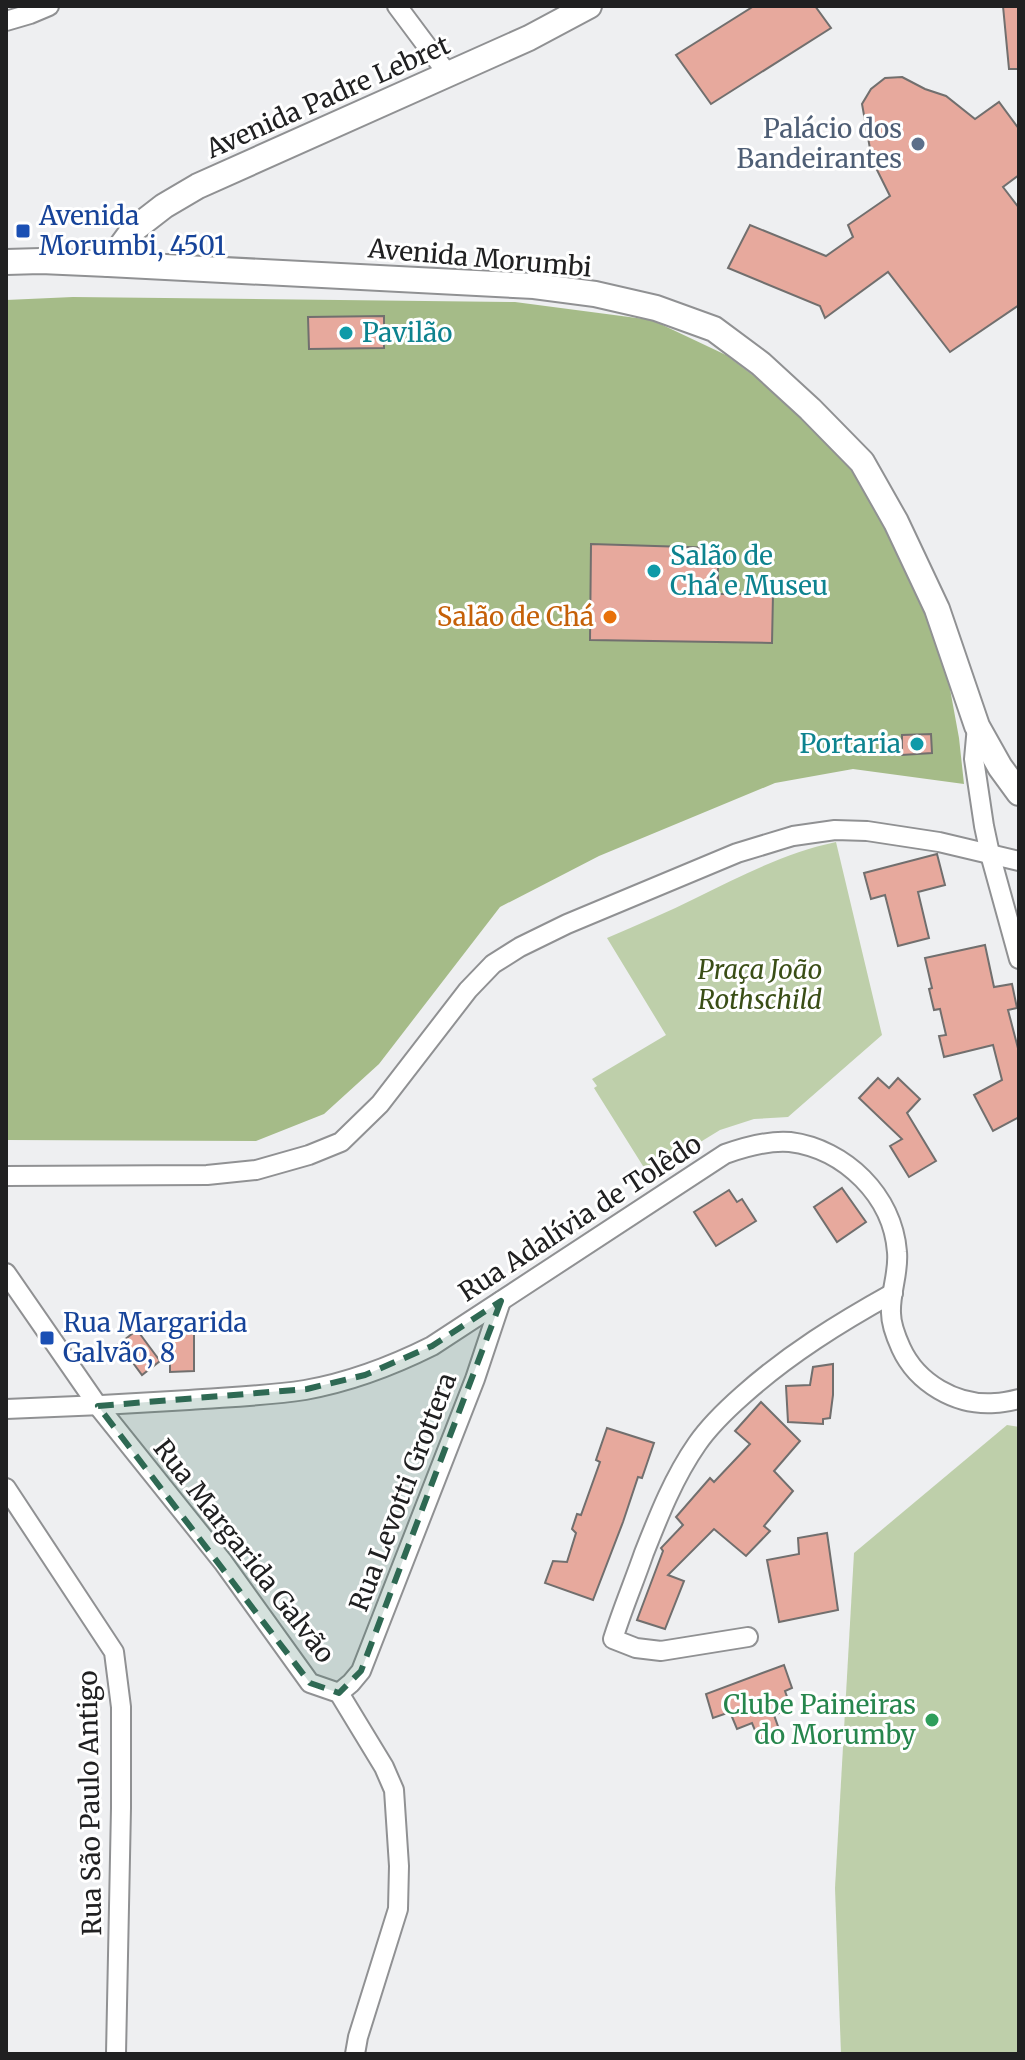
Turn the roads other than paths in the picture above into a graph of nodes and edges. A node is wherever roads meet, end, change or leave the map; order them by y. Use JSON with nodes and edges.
{"nodes":[{"id":1,"x":49,"y":6,"type":"edge"},
{"id":2,"x":397,"y":6,"type":"edge"},
{"id":3,"x":589,"y":6,"type":"edge"},
{"id":4,"x":6,"y":21,"type":"edge"},
{"id":5,"x":447,"y":73,"type":"junction"},
{"id":6,"x":133,"y":230,"type":"junction"},
{"id":7,"x":6,"y":262,"type":"edge"},
{"id":8,"x":108,"y":264,"type":"junction"},
{"id":9,"x":160,"y":266,"type":"junction"},
{"id":10,"x":977,"y":726,"type":"junction"},
{"id":11,"x":1019,"y":793,"type":"edge"},
{"id":12,"x":990,"y":854,"type":"junction"},
{"id":13,"x":1019,"y":861,"type":"edge"},
{"id":14,"x":1019,"y":959,"type":"edge"},
{"id":15,"x":7,"y":1178,"type":"edge"},
{"id":16,"x":6,"y":1273,"type":"edge"},
{"id":17,"x":893,"y":1293,"type":"junction"},
{"id":18,"x":501,"y":1301,"type":"junction"},
{"id":19,"x":1019,"y":1399,"type":"edge"},
{"id":20,"x":98,"y":1406,"type":"junction"},
{"id":21,"x":6,"y":1409,"type":"edge"},
{"id":22,"x":6,"y":1488,"type":"edge"},
{"id":23,"x":748,"y":1637,"type":"dead end"},
{"id":24,"x":339,"y":1693,"type":"junction"},
{"id":25,"x":116,"y":2054,"type":"edge"},
{"id":26,"x":355,"y":2054,"type":"edge"}],
"edges":[{"from":1,"to":4,"type":"street"},
{"from":2,"to":5,"type":"street"},
{"from":3,"to":5,"type":"main road","name":"Avenida Padre Lebret"},
{"from":5,"to":6,"type":"main road","name":"Avenida Padre Lebret"},
{"from":6,"to":8,"type":"main road","name":"Avenida Padre Lebret"},
{"from":6,"to":9,"type":"main road"},
{"from":7,"to":8,"type":"main road","name":"Avenida Morumbi"},
{"from":8,"to":9,"type":"main road","name":"Avenida Morumbi"},
{"from":9,"to":10,"type":"main road","name":"Avenida Morumbi"},
{"from":10,"to":11,"type":"main road","name":"Avenida Morumbi"},
{"from":10,"to":12,"type":"street"},
{"from":12,"to":13,"type":"street"},
{"from":12,"to":14,"type":"street"},
{"from":12,"to":15,"type":"street"},
{"from":16,"to":20,"type":"street","name":"Rua Margarida Galvão"},
{"from":17,"to":18,"type":"street","name":"Rua Adalívia de Tolêdo"},
{"from":17,"to":19,"type":"street","name":"Rua Adalívia de Tolêdo"},
{"from":17,"to":23,"type":"street"},
{"from":18,"to":20,"type":"street","name":"Rua Adalívia de Tolêdo"},
{"from":18,"to":24,"type":"street","name":"Rua Levotti Grottera"},
{"from":20,"to":21,"type":"street","name":"Rua Adalívia de Tolêdo"},
{"from":20,"to":24,"type":"street","name":"Rua Margarida Galvão"},
{"from":22,"to":25,"type":"street","name":"Rua São Paulo Antigo"},
{"from":24,"to":26,"type":"street","name":"Rua Margarida Galvão"}]}
